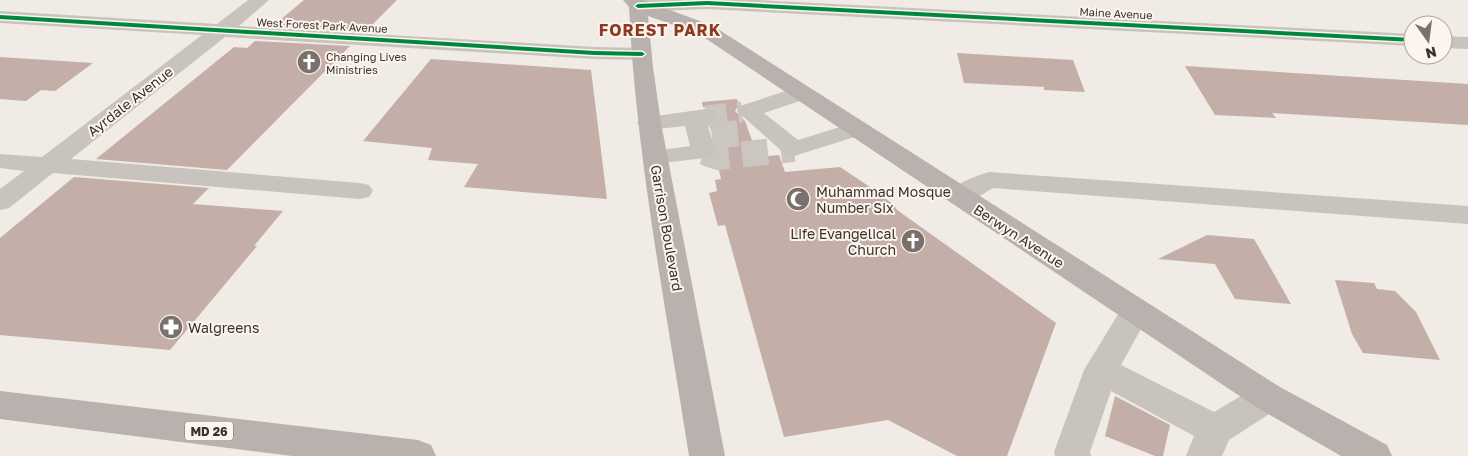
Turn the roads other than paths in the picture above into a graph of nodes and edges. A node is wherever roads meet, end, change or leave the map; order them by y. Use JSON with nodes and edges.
{"nodes":[{"id":1,"x":260,"y":0,"type":"edge"},
{"id":2,"x":635,"y":3,"type":"edge"},
{"id":3,"x":0,"y":17,"type":"edge"},
{"id":4,"x":221,"y":30,"type":"junction"},
{"id":5,"x":1403,"y":39,"type":"edge"},
{"id":6,"x":1453,"y":42,"type":"edge"},
{"id":7,"x":1468,"y":43,"type":"edge"},
{"id":8,"x":642,"y":54,"type":"junction"},
{"id":9,"x":801,"y":93,"type":"junction"},
{"id":10,"x":648,"y":123,"type":"junction"},
{"id":11,"x":856,"y":129,"type":"junction"},
{"id":12,"x":655,"y":157,"type":"junction"},
{"id":13,"x":0,"y":161,"type":"edge"},
{"id":14,"x":47,"y":164,"type":"junction"},
{"id":15,"x":360,"y":191,"type":"dead end"},
{"id":16,"x":959,"y":196,"type":"junction"},
{"id":17,"x":0,"y":202,"type":"edge"},
{"id":18,"x":1468,"y":215,"type":"edge"},
{"id":19,"x":1136,"y":311,"type":"junction"},
{"id":20,"x":1102,"y":370,"type":"junction"},
{"id":21,"x":1268,"y":397,"type":"junction"},
{"id":22,"x":0,"y":405,"type":"edge"},
{"id":23,"x":1210,"y":443,"type":"edge"},
{"id":24,"x":1078,"y":455,"type":"edge"},
{"id":25,"x":418,"y":456,"type":"edge"},
{"id":26,"x":707,"y":456,"type":"edge"},
{"id":27,"x":1374,"y":456,"type":"edge"}],
"edges":[{"from":1,"to":4,"type":"street","name":"Ayrdale Avenue"},
{"from":2,"to":5,"type":"street","name":"Maine Avenue"},
{"from":2,"to":8,"type":"main road","name":"Garrison Boulevard"},
{"from":2,"to":9,"type":"main road","name":"Berwyn Avenue"},
{"from":3,"to":4,"type":"street","name":"West Forest Park Avenue"},
{"from":4,"to":8,"type":"street","name":"West Forest Park Avenue"},
{"from":4,"to":14,"type":"street","name":"Ayrdale Avenue"},
{"from":6,"to":7,"type":"street"},
{"from":8,"to":10,"type":"main road","name":"Garrison Boulevard"},
{"from":9,"to":11,"type":"main road","name":"Berwyn Avenue"},
{"from":9,"to":11,"type":"street"},
{"from":10,"to":12,"type":"main road","name":"Garrison Boulevard"},
{"from":10,"to":12,"type":"street"},
{"from":11,"to":16,"type":"main road","name":"Berwyn Avenue"},
{"from":12,"to":26,"type":"main road","name":"Garrison Boulevard"},
{"from":13,"to":14,"type":"street"},
{"from":14,"to":15,"type":"street"},
{"from":14,"to":17,"type":"street","name":"Ayrdale Avenue"},
{"from":16,"to":18,"type":"street"},
{"from":16,"to":19,"type":"main road","name":"Berwyn Avenue"},
{"from":19,"to":20,"type":"street"},
{"from":19,"to":21,"type":"main road","name":"Berwyn Avenue"},
{"from":20,"to":23,"type":"street"},
{"from":20,"to":24,"type":"street"},
{"from":21,"to":23,"type":"street"},
{"from":21,"to":27,"type":"main road","name":"Berwyn Avenue"},
{"from":22,"to":25,"type":"main road","number":"MD 26"}]}
